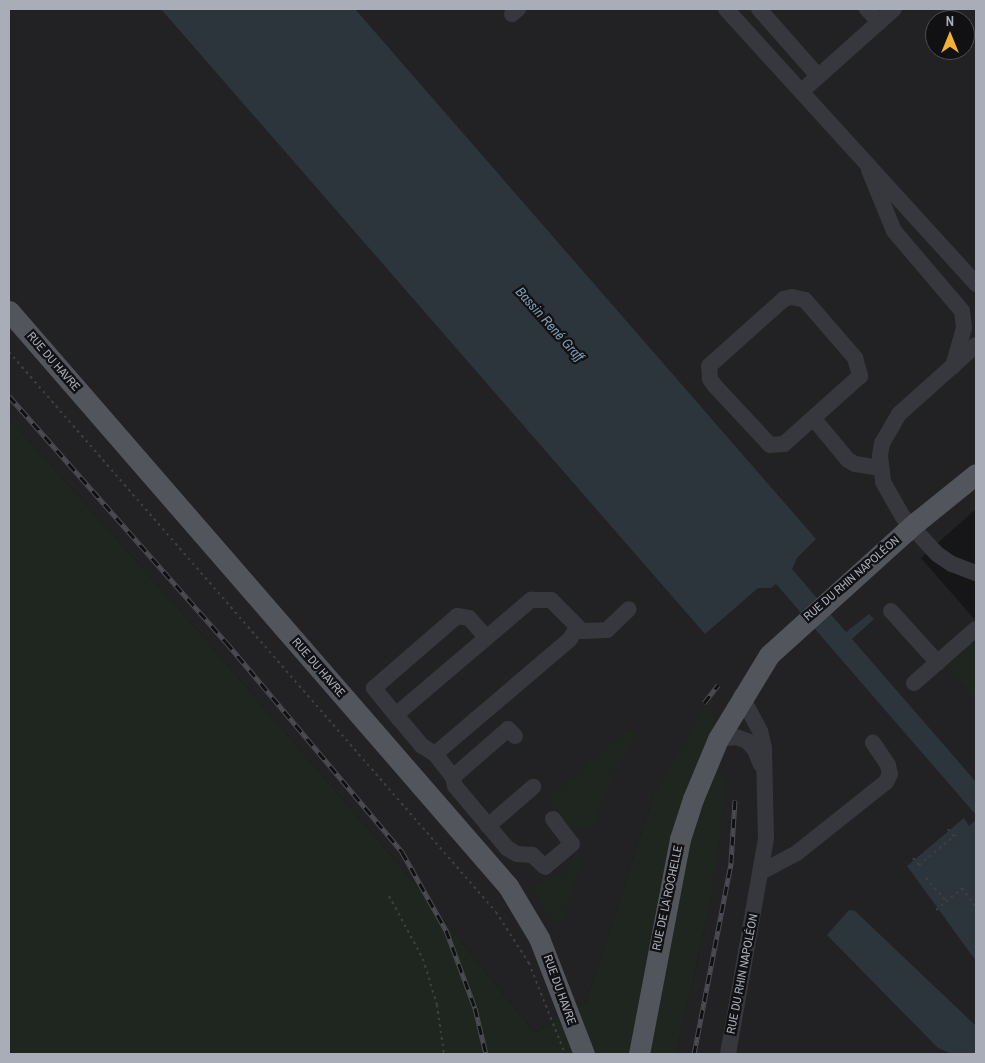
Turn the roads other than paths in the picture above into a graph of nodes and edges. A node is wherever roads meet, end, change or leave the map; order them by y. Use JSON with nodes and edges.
{"nodes":[{"id":1,"x":726,"y":9,"type":"edge"},
{"id":2,"x":759,"y":9,"type":"edge"},
{"id":3,"x":867,"y":9,"type":"edge"},
{"id":4,"x":894,"y":9,"type":"edge"},
{"id":5,"x":879,"y":22,"type":"junction"},
{"id":6,"x":818,"y":76,"type":"junction"},
{"id":7,"x":803,"y":90,"type":"junction"},
{"id":8,"x":864,"y":159,"type":"junction"},
{"id":9,"x":976,"y":284,"type":"edge"},
{"id":10,"x":9,"y":311,"type":"edge"},
{"id":11,"x":976,"y":344,"type":"edge"},
{"id":12,"x":953,"y":366,"type":"junction"},
{"id":13,"x":814,"y":420,"type":"junction"},
{"id":14,"x":880,"y":468,"type":"junction"},
{"id":15,"x":976,"y":474,"type":"edge"},
{"id":16,"x":976,"y":573,"type":"edge"},
{"id":17,"x":629,"y":609,"type":"dead end"},
{"id":18,"x":891,"y":611,"type":"dead end"},
{"id":19,"x":576,"y":629,"type":"junction"},
{"id":20,"x":976,"y":629,"type":"edge"},
{"id":21,"x":486,"y":637,"type":"junction"},
{"id":22,"x":938,"y":663,"type":"junction"},
{"id":23,"x":914,"y":683,"type":"dead end"},
{"id":24,"x":375,"y":694,"type":"junction"},
{"id":25,"x":741,"y":696,"type":"junction"},
{"id":26,"x":355,"y":710,"type":"junction"},
{"id":27,"x":481,"y":715,"type":"junction"},
{"id":28,"x":399,"y":719,"type":"junction"},
{"id":29,"x":722,"y":741,"type":"junction"},
{"id":30,"x":873,"y":743,"type":"dead end"},
{"id":31,"x":435,"y":754,"type":"junction"},
{"id":32,"x":764,"y":775,"type":"junction"},
{"id":33,"x":453,"y":777,"type":"junction"},
{"id":34,"x":533,"y":787,"type":"dead end"},
{"id":35,"x":550,"y":821,"type":"dead end"},
{"id":36,"x":488,"y":826,"type":"junction"},
{"id":37,"x":763,"y":871,"type":"junction"},
{"id":38,"x":579,"y":1054,"type":"edge"},
{"id":39,"x":640,"y":1054,"type":"edge"},
{"id":40,"x":728,"y":1054,"type":"edge"}],
"edges":[{"from":1,"to":7,"type":"street"},
{"from":2,"to":6,"type":"street"},
{"from":3,"to":5,"type":"street"},
{"from":4,"to":5,"type":"street"},
{"from":5,"to":6,"type":"street"},
{"from":6,"to":7,"type":"street"},
{"from":7,"to":8,"type":"street"},
{"from":8,"to":9,"type":"street"},
{"from":8,"to":12,"type":"street"},
{"from":10,"to":26,"type":"main road","name":"RUE DU HAVRE"},
{"from":11,"to":12,"type":"street"},
{"from":12,"to":14,"type":"street"},
{"from":13,"to":13,"type":"street"},
{"from":13,"to":14,"type":"street"},
{"from":14,"to":16,"type":"street"},
{"from":15,"to":25,"type":"main road","name":"RUE DU RHIN NAPOLÉON"},
{"from":17,"to":19,"type":"street"},
{"from":18,"to":22,"type":"street"},
{"from":19,"to":21,"type":"street"},
{"from":19,"to":27,"type":"street"},
{"from":20,"to":22,"type":"street"},
{"from":21,"to":24,"type":"street"},
{"from":21,"to":28,"type":"street"},
{"from":22,"to":23,"type":"street"},
{"from":24,"to":26,"type":"street"},
{"from":24,"to":28,"type":"street"},
{"from":25,"to":29,"type":"main road","name":"RUE DU RHIN NAPOLÉON"},
{"from":25,"to":32,"type":"street","name":"RUE DU RHIN NAPOLÉON"},
{"from":26,"to":38,"type":"main road","name":"RUE DU HAVRE"},
{"from":27,"to":31,"type":"street"},
{"from":27,"to":33,"type":"street"},
{"from":28,"to":31,"type":"street"},
{"from":29,"to":32,"type":"street","name":"RUE DU RHIN NAPOLÉON"},
{"from":29,"to":39,"type":"main road","name":"RUE DE LA ROCHELLE"},
{"from":30,"to":37,"type":"street"},
{"from":31,"to":33,"type":"street"},
{"from":32,"to":37,"type":"street","name":"RUE DU RHIN NAPOLÉON"},
{"from":33,"to":36,"type":"street"},
{"from":34,"to":36,"type":"street"},
{"from":35,"to":36,"type":"street"},
{"from":37,"to":40,"type":"street","name":"RUE DU RHIN NAPOLÉON"}]}
